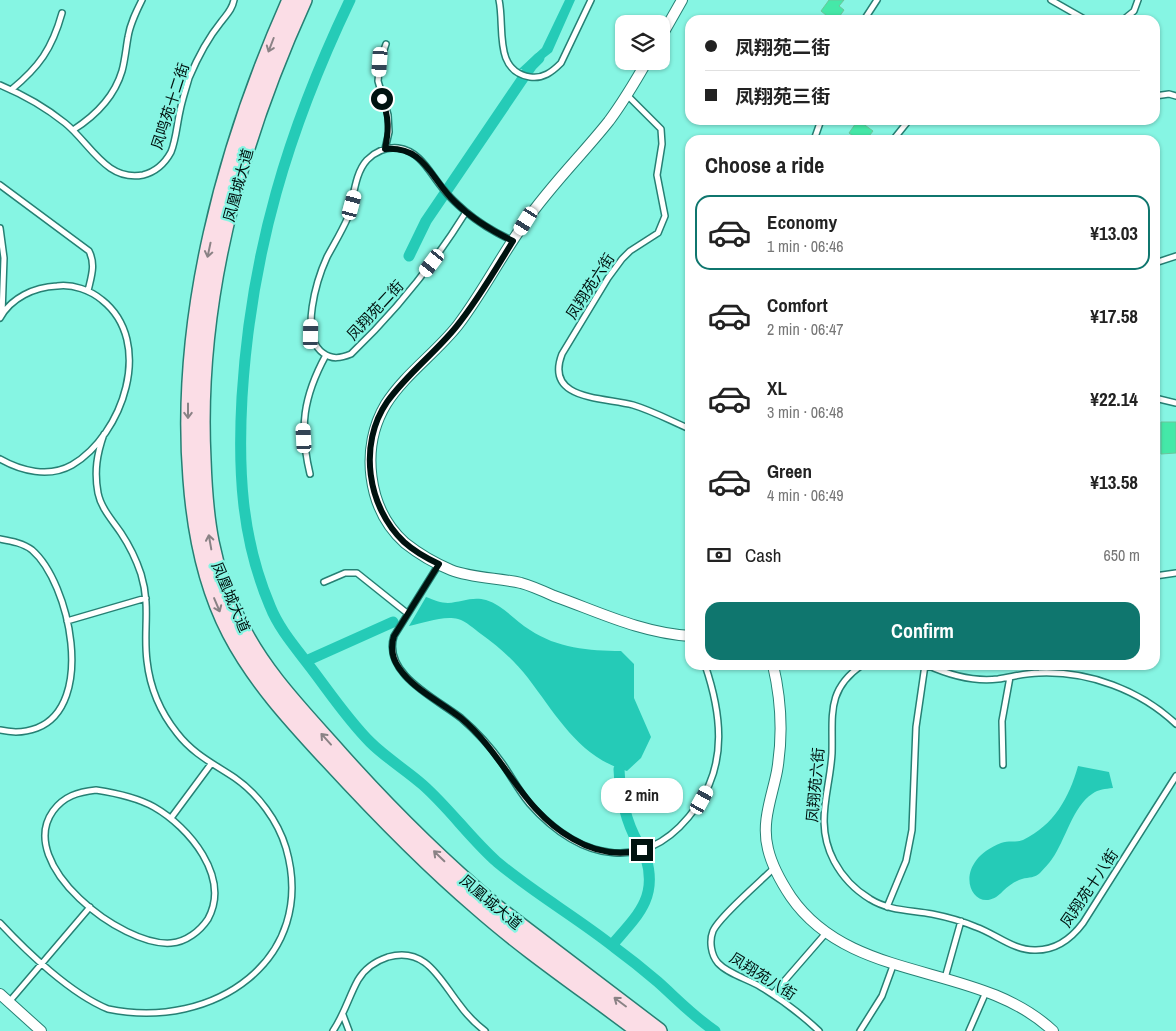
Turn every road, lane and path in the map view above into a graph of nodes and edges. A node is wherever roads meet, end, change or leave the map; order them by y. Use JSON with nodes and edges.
{"nodes":[{"id":1,"x":142,"y":0,"type":"edge"},
{"id":2,"x":234,"y":0,"type":"edge"},
{"id":3,"x":290,"y":0,"type":"edge"},
{"id":4,"x":304,"y":0,"type":"edge"},
{"id":5,"x":499,"y":0,"type":"edge"},
{"id":6,"x":591,"y":0,"type":"edge"},
{"id":7,"x":682,"y":0,"type":"edge"},
{"id":8,"x":877,"y":0,"type":"edge"},
{"id":9,"x":1050,"y":0,"type":"edge"},
{"id":10,"x":1138,"y":0,"type":"edge"},
{"id":11,"x":62,"y":14,"type":"dead end"},
{"id":12,"x":867,"y":15,"type":"edge"},
{"id":13,"x":1072,"y":15,"type":"edge"},
{"id":14,"x":1129,"y":15,"type":"edge"},
{"id":15,"x":670,"y":21,"type":"edge"},
{"id":16,"x":386,"y":44,"type":"dead end"},
{"id":17,"x":642,"y":70,"type":"edge"},
{"id":18,"x":0,"y":85,"type":"edge"},
{"id":19,"x":11,"y":90,"type":"junction"},
{"id":20,"x":628,"y":95,"type":"junction"},
{"id":21,"x":1160,"y":96,"type":"edge"},
{"id":22,"x":1176,"y":96,"type":"edge"},
{"id":23,"x":73,"y":130,"type":"junction"},
{"id":24,"x":385,"y":149,"type":"junction"},
{"id":25,"x":0,"y":185,"type":"edge"},
{"id":26,"x":466,"y":212,"type":"junction"},
{"id":27,"x":0,"y":228,"type":"edge"},
{"id":28,"x":513,"y":241,"type":"junction"},
{"id":29,"x":1176,"y":256,"type":"edge"},
{"id":30,"x":1160,"y":261,"type":"edge"},
{"id":31,"x":88,"y":292,"type":"junction"},
{"id":32,"x":1,"y":316,"type":"edge"},
{"id":33,"x":326,"y":355,"type":"junction"},
{"id":34,"x":1160,"y":399,"type":"edge"},
{"id":35,"x":1176,"y":403,"type":"edge"},
{"id":36,"x":685,"y":427,"type":"edge"},
{"id":37,"x":104,"y":434,"type":"junction"},
{"id":38,"x":0,"y":459,"type":"edge"},
{"id":39,"x":310,"y":474,"type":"dead end"},
{"id":40,"x":0,"y":539,"type":"edge"},
{"id":41,"x":439,"y":564,"type":"junction"},
{"id":42,"x":1176,"y":573,"type":"edge"},
{"id":43,"x":1160,"y":575,"type":"edge"},
{"id":44,"x":324,"y":582,"type":"dead end"},
{"id":45,"x":146,"y":598,"type":"junction"},
{"id":46,"x":407,"y":613,"type":"junction"},
{"id":47,"x":67,"y":621,"type":"junction"},
{"id":48,"x":685,"y":635,"type":"edge"},
{"id":49,"x":707,"y":670,"type":"edge"},
{"id":50,"x":774,"y":670,"type":"edge"},
{"id":51,"x":855,"y":670,"type":"edge"},
{"id":52,"x":925,"y":670,"type":"edge"},
{"id":53,"x":940,"y":670,"type":"edge"},
{"id":54,"x":1010,"y":677,"type":"junction"},
{"id":55,"x":1176,"y":724,"type":"edge"},
{"id":56,"x":0,"y":730,"type":"edge"},
{"id":57,"x":211,"y":764,"type":"junction"},
{"id":58,"x":1003,"y":766,"type":"dead end"},
{"id":59,"x":1176,"y":776,"type":"edge"},
{"id":60,"x":171,"y":818,"type":"junction"},
{"id":61,"x":774,"y":868,"type":"junction"},
{"id":62,"x":90,"y":907,"type":"junction"},
{"id":63,"x":887,"y":907,"type":"junction"},
{"id":64,"x":961,"y":921,"type":"junction"},
{"id":65,"x":0,"y":923,"type":"edge"},
{"id":66,"x":826,"y":932,"type":"junction"},
{"id":67,"x":894,"y":963,"type":"junction"},
{"id":68,"x":42,"y":964,"type":"junction"},
{"id":69,"x":945,"y":978,"type":"junction"},
{"id":70,"x":246,"y":988,"type":"dead end"},
{"id":71,"x":986,"y":992,"type":"junction"},
{"id":72,"x":0,"y":994,"type":"edge"},
{"id":73,"x":773,"y":994,"type":"junction"},
{"id":74,"x":9,"y":1002,"type":"junction"},
{"id":75,"x":343,"y":1015,"type":"junction"},
{"id":76,"x":151,"y":1020,"type":"dead end"},
{"id":77,"x":41,"y":1031,"type":"edge"},
{"id":78,"x":333,"y":1031,"type":"edge"},
{"id":79,"x":349,"y":1031,"type":"edge"},
{"id":80,"x":486,"y":1031,"type":"edge"},
{"id":81,"x":639,"y":1031,"type":"edge"},
{"id":82,"x":659,"y":1031,"type":"edge"},
{"id":83,"x":818,"y":1031,"type":"edge"},
{"id":84,"x":860,"y":1031,"type":"edge"},
{"id":85,"x":969,"y":1031,"type":"edge"},
{"id":86,"x":1053,"y":1031,"type":"edge"}],
"edges":[{"from":1,"to":23,"type":"lane"},
{"from":2,"to":23,"type":"lane","name":"凤鸣苑十二街"},
{"from":3,"to":81,"type":"main road","name":"凤凰城大道","one_way":true},
{"from":82,"to":4,"type":"main road","name":"凤凰城大道","one_way":true},
{"from":5,"to":6,"type":"lane"},
{"from":7,"to":15,"type":"street"},
{"from":8,"to":12,"type":"lane"},
{"from":9,"to":13,"type":"lane"},
{"from":10,"to":14,"type":"lane"},
{"from":11,"to":19,"type":"lane"},
{"from":16,"to":24,"type":"lane"},
{"from":17,"to":20,"type":"street"},
{"from":18,"to":19,"type":"lane"},
{"from":19,"to":23,"type":"lane"},
{"from":20,"to":28,"type":"street"},
{"from":20,"to":36,"type":"lane","name":"凤翔苑六街"},
{"from":21,"to":22,"type":"lane"},
{"from":24,"to":26,"type":"lane"},
{"from":24,"to":33,"type":"lane"},
{"from":25,"to":31,"type":"lane"},
{"from":26,"to":28,"type":"lane"},
{"from":26,"to":33,"type":"lane","name":"凤翔苑二街"},
{"from":27,"to":32,"type":"lane"},
{"from":28,"to":41,"type":"street"},
{"from":29,"to":30,"type":"lane"},
{"from":31,"to":32,"type":"lane"},
{"from":31,"to":37,"type":"lane"},
{"from":33,"to":39,"type":"lane"},
{"from":34,"to":35,"type":"lane"},
{"from":37,"to":38,"type":"lane"},
{"from":37,"to":45,"type":"lane"},
{"from":40,"to":47,"type":"lane"},
{"from":41,"to":46,"type":"lane"},
{"from":41,"to":48,"type":"street"},
{"from":42,"to":43,"type":"lane"},
{"from":44,"to":46,"type":"lane"},
{"from":45,"to":47,"type":"lane"},
{"from":45,"to":57,"type":"lane"},
{"from":46,"to":49,"type":"lane"},
{"from":47,"to":56,"type":"lane"},
{"from":50,"to":61,"type":"street"},
{"from":51,"to":63,"type":"lane","name":"凤翔苑六街"},
{"from":52,"to":63,"type":"lane"},
{"from":53,"to":54,"type":"lane"},
{"from":54,"to":55,"type":"lane"},
{"from":54,"to":58,"type":"lane"},
{"from":57,"to":60,"type":"lane"},
{"from":57,"to":70,"type":"lane"},
{"from":59,"to":64,"type":"lane","name":"凤翔苑十八街"},
{"from":60,"to":62,"type":"lane"},
{"from":60,"to":62,"type":"lane"},
{"from":61,"to":66,"type":"street"},
{"from":61,"to":73,"type":"lane","name":"凤翔苑八街"},
{"from":62,"to":68,"type":"lane"},
{"from":63,"to":64,"type":"lane","name":"凤翔苑六街"},
{"from":64,"to":69,"type":"lane"},
{"from":65,"to":68,"type":"lane"},
{"from":66,"to":67,"type":"street"},
{"from":66,"to":73,"type":"lane"},
{"from":67,"to":69,"type":"street"},
{"from":67,"to":84,"type":"lane"},
{"from":68,"to":74,"type":"lane"},
{"from":68,"to":76,"type":"lane"},
{"from":69,"to":71,"type":"street"},
{"from":71,"to":85,"type":"lane"},
{"from":71,"to":86,"type":"street"},
{"from":72,"to":74,"type":"street"},
{"from":73,"to":83,"type":"lane","name":"凤翔苑八街"},
{"from":74,"to":77,"type":"street"},
{"from":75,"to":78,"type":"lane"},
{"from":75,"to":79,"type":"lane"},
{"from":75,"to":80,"type":"lane"}]}
